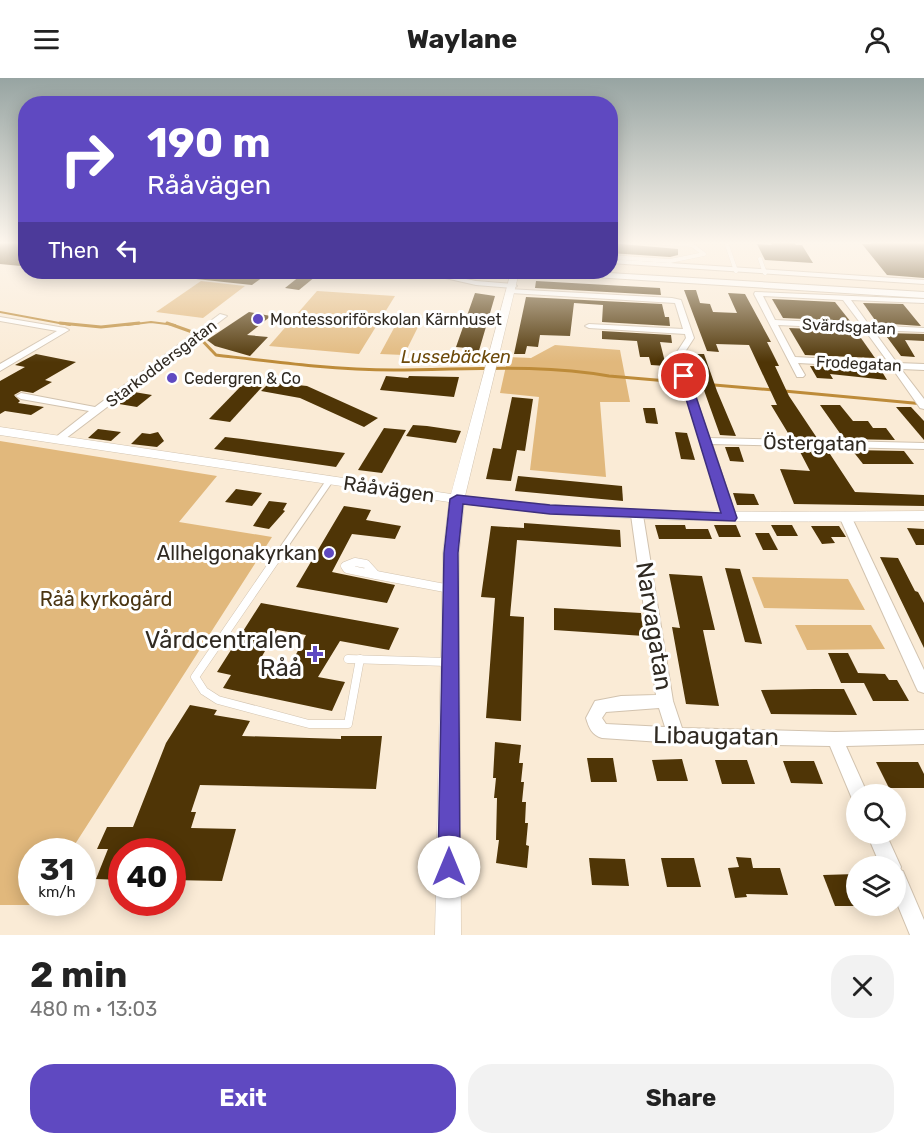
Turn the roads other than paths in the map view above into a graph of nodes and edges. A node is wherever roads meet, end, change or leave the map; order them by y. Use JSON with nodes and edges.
{"nodes":[{"id":1,"x":473,"y":282,"type":"edge"},
{"id":2,"x":513,"y":282,"type":"edge"},
{"id":3,"x":719,"y":282,"type":"edge"},
{"id":4,"x":512,"y":289,"type":"junction"},
{"id":5,"x":924,"y":295,"type":"edge"},
{"id":6,"x":845,"y":297,"type":"junction"},
{"id":7,"x":924,"y":301,"type":"edge"},
{"id":8,"x":223,"y":316,"type":"dead end"},
{"id":9,"x":0,"y":319,"type":"edge"},
{"id":10,"x":773,"y":322,"type":"junction"},
{"id":11,"x":589,"y":326,"type":"dead end"},
{"id":12,"x":868,"y":327,"type":"junction"},
{"id":13,"x":924,"y":330,"type":"edge"},
{"id":14,"x":688,"y":332,"type":"junction"},
{"id":15,"x":794,"y":360,"type":"junction"},
{"id":16,"x":895,"y":365,"type":"junction"},
{"id":17,"x":924,"y":367,"type":"edge"},
{"id":18,"x":0,"y":368,"type":"edge"},
{"id":19,"x":800,"y":375,"type":"dead end"},
{"id":20,"x":21,"y":396,"type":"dead end"},
{"id":21,"x":921,"y":403,"type":"edge"},
{"id":22,"x":98,"y":410,"type":"junction"},
{"id":23,"x":0,"y":431,"type":"edge"},
{"id":24,"x":57,"y":440,"type":"junction"},
{"id":25,"x":706,"y":441,"type":"junction"},
{"id":26,"x":924,"y":446,"type":"edge"},
{"id":27,"x":330,"y":480,"type":"junction"},
{"id":28,"x":457,"y":499,"type":"junction"},
{"id":29,"x":637,"y":515,"type":"junction"},
{"id":30,"x":845,"y":516,"type":"junction"},
{"id":31,"x":924,"y":516,"type":"edge"},
{"id":32,"x":730,"y":518,"type":"junction"},
{"id":33,"x":377,"y":576,"type":"dead end"},
{"id":34,"x":451,"y":589,"type":"junction"},
{"id":35,"x":348,"y":659,"type":"dead end"},
{"id":36,"x":360,"y":659,"type":"junction"},
{"id":37,"x":451,"y":662,"type":"junction"},
{"id":38,"x":924,"y":687,"type":"edge"},
{"id":39,"x":665,"y":701,"type":"junction"},
{"id":40,"x":676,"y":736,"type":"junction"},
{"id":41,"x":924,"y":737,"type":"edge"},
{"id":42,"x":835,"y":739,"type":"junction"},
{"id":43,"x":854,"y":784,"type":"edge"},
{"id":44,"x":906,"y":902,"type":"edge"},
{"id":45,"x":448,"y":935,"type":"edge"},
{"id":46,"x":920,"y":935,"type":"edge"}],
"edges":[{"from":1,"to":4,"type":"street"},
{"from":2,"to":4,"type":"street"},
{"from":3,"to":5,"type":"main road"},
{"from":4,"to":14,"type":"street"},
{"from":4,"to":28,"type":"street"},
{"from":6,"to":7,"type":"street"},
{"from":6,"to":10,"type":"street"},
{"from":6,"to":12,"type":"street"},
{"from":8,"to":22,"type":"street","name":"Starkoddersgatan"},
{"from":9,"to":18,"type":"street"},
{"from":10,"to":12,"type":"street","name":"Svärdsgatan"},
{"from":10,"to":15,"type":"street"},
{"from":11,"to":14,"type":"street"},
{"from":12,"to":13,"type":"street","name":"Svärdsgatan"},
{"from":12,"to":16,"type":"street"},
{"from":14,"to":25,"type":"street"},
{"from":15,"to":16,"type":"street","name":"Frodegatan"},
{"from":15,"to":19,"type":"street"},
{"from":16,"to":17,"type":"street","name":"Frodegatan"},
{"from":16,"to":21,"type":"street"},
{"from":20,"to":22,"type":"street","name":"Starkoddersgatan"},
{"from":22,"to":24,"type":"street","name":"Starkoddersgatan"},
{"from":23,"to":24,"type":"street","name":"Rååvägen"},
{"from":24,"to":27,"type":"street","name":"Rååvägen"},
{"from":25,"to":26,"type":"street","name":"Östergatan"},
{"from":25,"to":32,"type":"street"},
{"from":27,"to":28,"type":"street","name":"Rååvägen"},
{"from":27,"to":36,"type":"lane"},
{"from":28,"to":29,"type":"street","name":"Rååvägen"},
{"from":28,"to":34,"type":"street"},
{"from":29,"to":32,"type":"street","name":"Rååvägen"},
{"from":29,"to":39,"type":"street","name":"Narvagatan"},
{"from":30,"to":31,"type":"street","name":"Rååvägen"},
{"from":30,"to":32,"type":"street","name":"Rååvägen"},
{"from":30,"to":38,"type":"street"},
{"from":33,"to":34,"type":"lane"},
{"from":34,"to":37,"type":"street"},
{"from":35,"to":36,"type":"lane"},
{"from":36,"to":37,"type":"lane"},
{"from":37,"to":45,"type":"street"},
{"from":39,"to":40,"type":"street","name":"Narvagatan"},
{"from":39,"to":40,"type":"street","name":"Libaugatan"},
{"from":40,"to":42,"type":"street","name":"Libaugatan"},
{"from":41,"to":42,"type":"street","name":"Libaugatan"},
{"from":42,"to":43,"type":"street"},
{"from":44,"to":46,"type":"street"}]}
